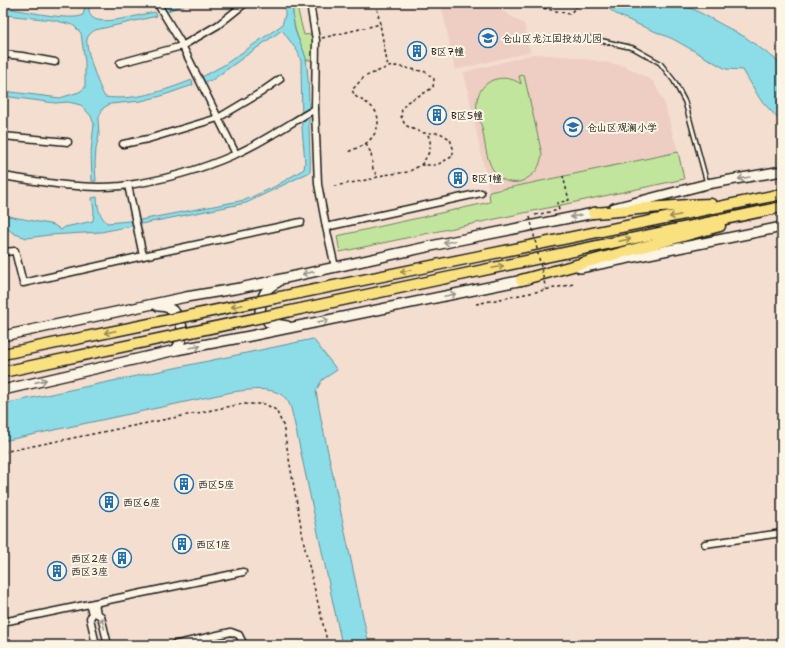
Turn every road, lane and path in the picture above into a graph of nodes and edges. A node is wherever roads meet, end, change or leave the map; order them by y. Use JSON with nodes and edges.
{"nodes":[{"id":1,"x":158,"y":3,"type":"edge"},
{"id":2,"x":310,"y":3,"type":"edge"},
{"id":3,"x":376,"y":3,"type":"edge"},
{"id":4,"x":520,"y":3,"type":"edge"},
{"id":5,"x":579,"y":3,"type":"edge"},
{"id":6,"x":243,"y":4,"type":"dead end"},
{"id":7,"x":381,"y":24,"type":"junction"},
{"id":8,"x":586,"y":37,"type":"dead end"},
{"id":9,"x":316,"y":40,"type":"junction"},
{"id":10,"x":182,"y":46,"type":"junction"},
{"id":11,"x":3,"y":54,"type":"edge"},
{"id":12,"x":55,"y":62,"type":"dead end"},
{"id":13,"x":120,"y":63,"type":"dead end"},
{"id":14,"x":388,"y":67,"type":"junction"},
{"id":15,"x":280,"y":79,"type":"dead end"},
{"id":16,"x":315,"y":109,"type":"junction"},
{"id":17,"x":218,"y":118,"type":"junction"},
{"id":18,"x":427,"y":133,"type":"junction"},
{"id":19,"x":3,"y":136,"type":"edge"},
{"id":20,"x":68,"y":142,"type":"dead end"},
{"id":21,"x":123,"y":144,"type":"dead end"},
{"id":22,"x":366,"y":144,"type":"junction"},
{"id":23,"x":348,"y":152,"type":"dead end"},
{"id":24,"x":236,"y":154,"type":"junction"},
{"id":25,"x":421,"y":165,"type":"junction"},
{"id":26,"x":782,"y":171,"type":"edge"},
{"id":27,"x":3,"y":176,"type":"edge"},
{"id":28,"x":563,"y":176,"type":"dead end"},
{"id":29,"x":378,"y":177,"type":"junction"},
{"id":30,"x":707,"y":184,"type":"junction"},
{"id":31,"x":128,"y":185,"type":"junction"},
{"id":32,"x":334,"y":186,"type":"dead end"},
{"id":33,"x":481,"y":193,"type":"dead end"},
{"id":34,"x":782,"y":194,"type":"edge"},
{"id":35,"x":739,"y":203,"type":"junction"},
{"id":36,"x":782,"y":207,"type":"edge"},
{"id":37,"x":559,"y":210,"type":"junction"},
{"id":38,"x":782,"y":210,"type":"edge"},
{"id":39,"x":593,"y":213,"type":"junction"},
{"id":40,"x":561,"y":220,"type":"junction"},
{"id":41,"x":301,"y":222,"type":"dead end"},
{"id":42,"x":326,"y":227,"type":"junction"},
{"id":43,"x":782,"y":227,"type":"edge"},
{"id":44,"x":3,"y":252,"type":"edge"},
{"id":45,"x":143,"y":256,"type":"junction"},
{"id":46,"x":336,"y":267,"type":"junction"},
{"id":47,"x":290,"y":277,"type":"junction"},
{"id":48,"x":521,"y":280,"type":"junction"},
{"id":49,"x":574,"y":284,"type":"dead end"},
{"id":50,"x":546,"y":290,"type":"junction"},
{"id":51,"x":476,"y":304,"type":"dead end"},
{"id":52,"x":148,"y":306,"type":"junction"},
{"id":53,"x":301,"y":326,"type":"junction"},
{"id":54,"x":3,"y":336,"type":"edge"},
{"id":55,"x":176,"y":350,"type":"junction"},
{"id":56,"x":3,"y":354,"type":"edge"},
{"id":57,"x":3,"y":372,"type":"edge"},
{"id":58,"x":3,"y":390,"type":"edge"},
{"id":59,"x":3,"y":452,"type":"edge"},
{"id":60,"x":782,"y":533,"type":"edge"},
{"id":61,"x":705,"y":544,"type":"dead end"},
{"id":62,"x":243,"y":572,"type":"dead end"},
{"id":63,"x":92,"y":604,"type":"junction"},
{"id":64,"x":3,"y":622,"type":"edge"},
{"id":65,"x":96,"y":645,"type":"edge"},
{"id":66,"x":108,"y":645,"type":"edge"},
{"id":67,"x":173,"y":645,"type":"edge"},
{"id":68,"x":244,"y":645,"type":"edge"},
{"id":69,"x":328,"y":645,"type":"edge"}],
"edges":[{"from":1,"to":10,"type":"street"},
{"from":2,"to":9,"type":"street"},
{"from":3,"to":7,"type":"path"},
{"from":4,"to":5,"type":"path"},
{"from":6,"to":10,"type":"street"},
{"from":7,"to":9,"type":"path"},
{"from":7,"to":14,"type":"path"},
{"from":8,"to":30,"type":"lane"},
{"from":9,"to":16,"type":"street"},
{"from":10,"to":13,"type":"street"},
{"from":10,"to":17,"type":"street"},
{"from":11,"to":12,"type":"street"},
{"from":14,"to":18,"type":"path"},
{"from":14,"to":22,"type":"path"},
{"from":15,"to":17,"type":"street"},
{"from":16,"to":24,"type":"street"},
{"from":16,"to":42,"type":"street"},
{"from":17,"to":21,"type":"street"},
{"from":17,"to":24,"type":"street"},
{"from":18,"to":25,"type":"path"},
{"from":18,"to":25,"type":"path"},
{"from":19,"to":20,"type":"street"},
{"from":22,"to":23,"type":"path"},
{"from":22,"to":29,"type":"path"},
{"from":24,"to":31,"type":"street"},
{"from":25,"to":29,"type":"path"},
{"from":26,"to":30,"type":"main road","one_way":true},
{"from":27,"to":31,"type":"street"},
{"from":28,"to":37,"type":"path"},
{"from":29,"to":32,"type":"path"},
{"from":30,"to":39,"type":"main road"},
{"from":31,"to":45,"type":"street"},
{"from":33,"to":42,"type":"street"},
{"from":34,"to":35,"type":"highway"},
{"from":35,"to":39,"type":"highway"},
{"from":35,"to":56,"type":"highway","one_way":true,"bridge":true},
{"from":57,"to":36,"type":"highway","one_way":true,"bridge":true},
{"from":37,"to":40,"type":"path"},
{"from":37,"to":50,"type":"path","bridge":true},
{"from":38,"to":48,"type":"highway"},
{"from":39,"to":40,"type":"main road","one_way":true},
{"from":40,"to":46,"type":"main road","one_way":true},
{"from":41,"to":45,"type":"street"},
{"from":42,"to":46,"type":"street"},
{"from":43,"to":48,"type":"main road"},
{"from":44,"to":45,"type":"street"},
{"from":46,"to":47,"type":"main road","one_way":true},
{"from":47,"to":52,"type":"main road"},
{"from":47,"to":53,"type":"main road"},
{"from":53,"to":48,"type":"main road","one_way":true},
{"from":49,"to":50,"type":"path"},
{"from":50,"to":51,"type":"path"},
{"from":52,"to":54,"type":"main road"},
{"from":52,"to":55,"type":"main road"},
{"from":55,"to":53,"type":"main road","one_way":true},
{"from":58,"to":55,"type":"main road","one_way":true},
{"from":59,"to":69,"type":"path"},
{"from":60,"to":61,"type":"street"},
{"from":62,"to":63,"type":"street"},
{"from":63,"to":64,"type":"street"},
{"from":63,"to":65,"type":"street"},
{"from":66,"to":63,"type":"street","one_way":true},
{"from":67,"to":68,"type":"street"}]}
